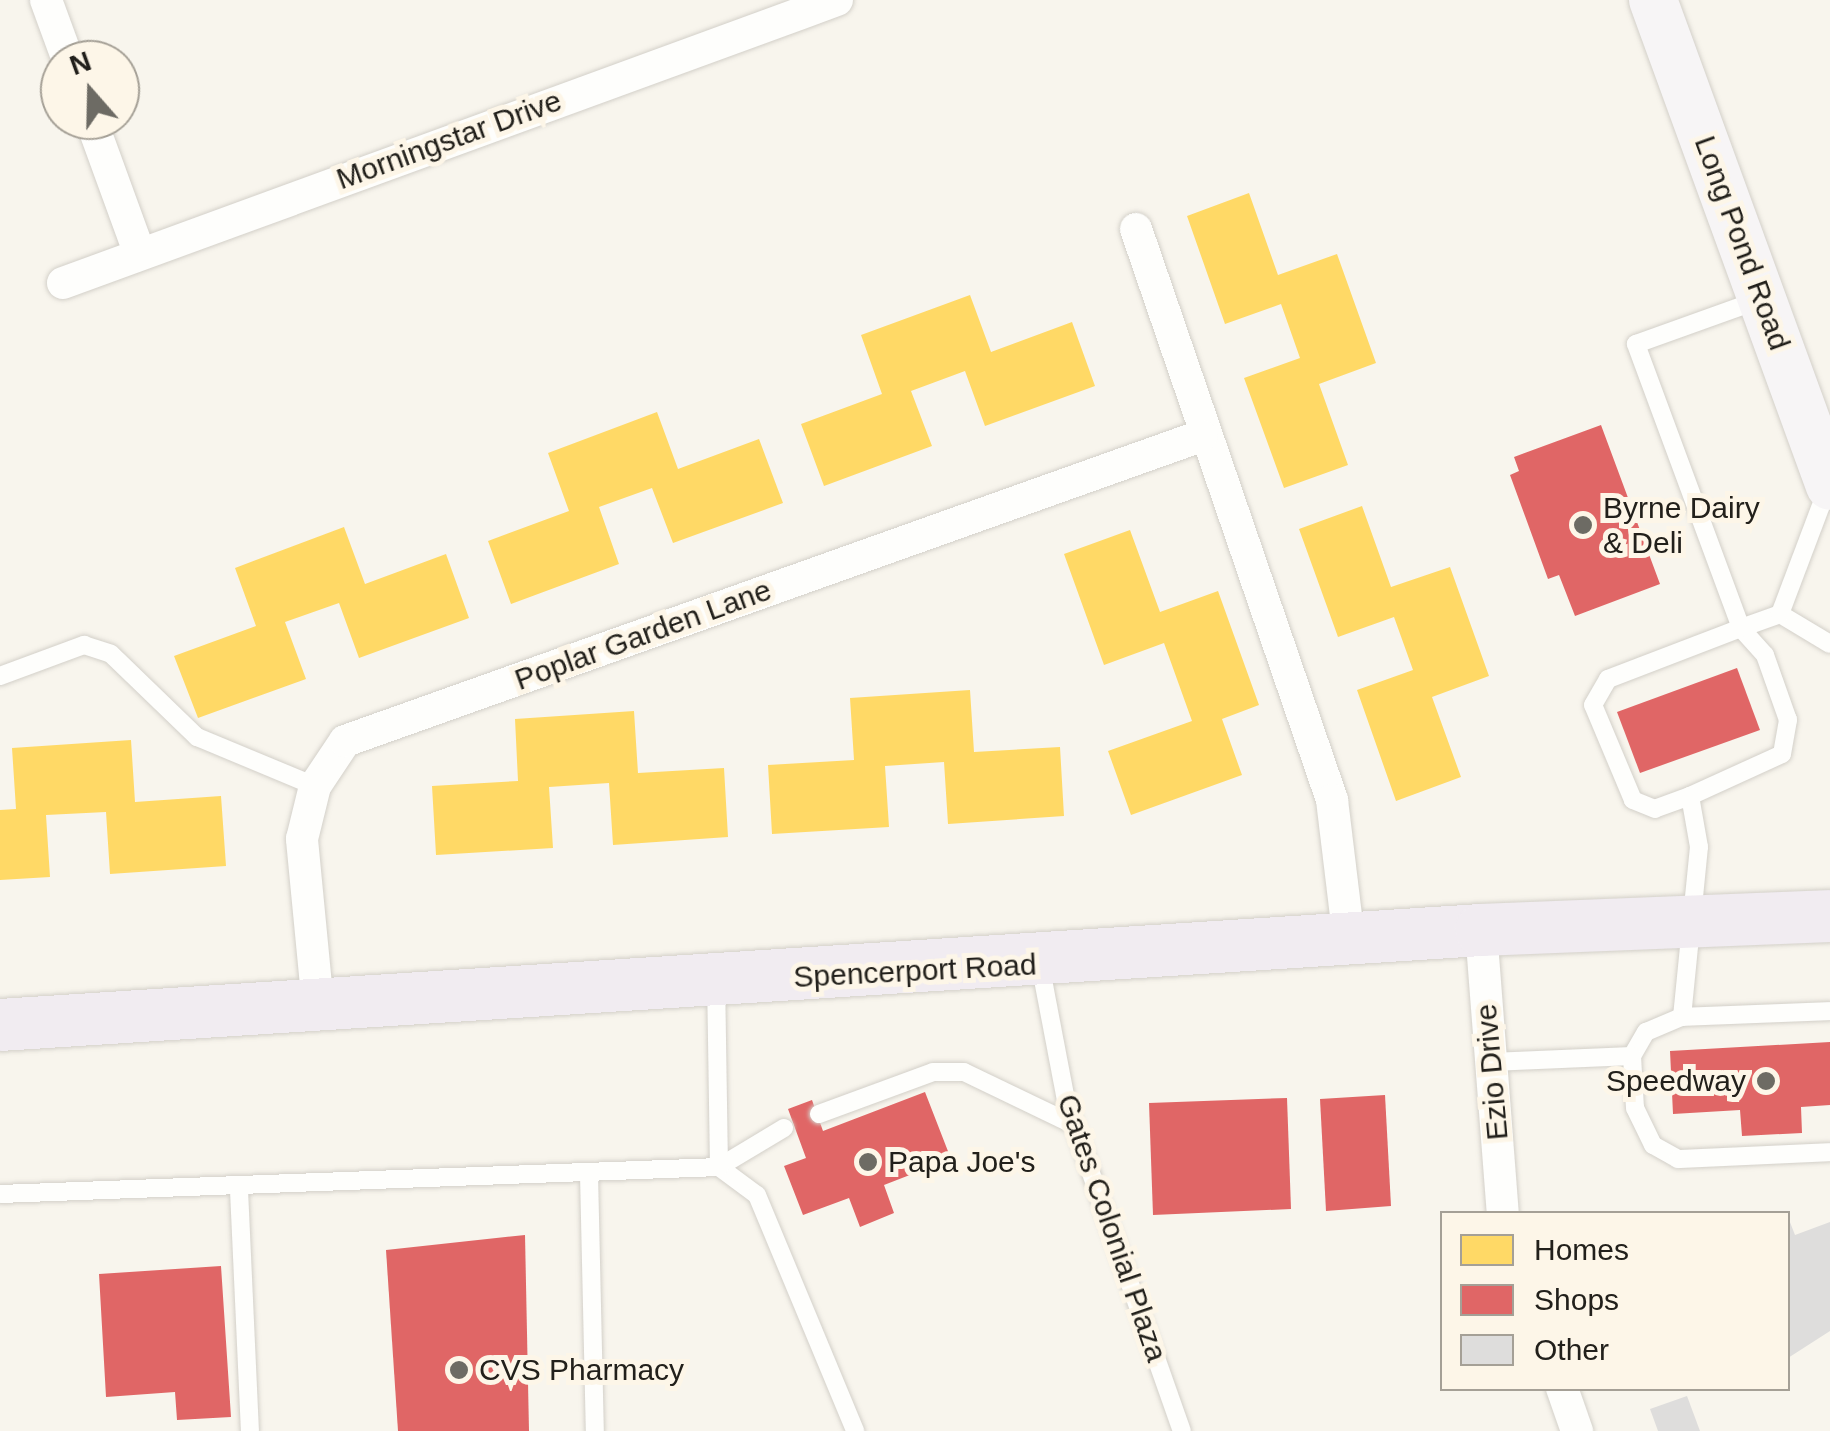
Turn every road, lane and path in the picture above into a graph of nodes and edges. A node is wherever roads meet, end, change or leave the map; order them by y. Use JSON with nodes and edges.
{"nodes":[{"id":1,"x":46,"y":0,"type":"edge"},
{"id":2,"x":837,"y":0,"type":"edge"},
{"id":3,"x":1653,"y":0,"type":"edge"},
{"id":4,"x":61,"y":40,"type":"edge"},
{"id":5,"x":98,"y":140,"type":"edge"},
{"id":6,"x":1136,"y":230,"type":"dead end"},
{"id":7,"x":140,"y":252,"type":"junction"},
{"id":8,"x":63,"y":284,"type":"dead end"},
{"id":9,"x":1762,"y":299,"type":"junction"},
{"id":10,"x":1201,"y":436,"type":"junction"},
{"id":11,"x":1827,"y":470,"type":"edge"},
{"id":12,"x":1780,"y":614,"type":"junction"},
{"id":13,"x":1741,"y":628,"type":"junction"},
{"id":14,"x":1830,"y":644,"type":"edge"},
{"id":15,"x":0,"y":676,"type":"edge"},
{"id":16,"x":314,"y":786,"type":"junction"},
{"id":17,"x":1690,"y":796,"type":"junction"},
{"id":18,"x":1830,"y":916,"type":"edge"},
{"id":19,"x":1691,"y":921,"type":"junction"},
{"id":20,"x":1481,"y":930,"type":"junction"},
{"id":21,"x":1348,"y":940,"type":"junction"},
{"id":22,"x":1040,"y":964,"type":"junction"},
{"id":23,"x":716,"y":983,"type":"junction"},
{"id":24,"x":318,"y":1006,"type":"junction"},
{"id":25,"x":1830,"y":1010,"type":"edge"},
{"id":26,"x":1682,"y":1016,"type":"junction"},
{"id":27,"x":0,"y":1025,"type":"edge"},
{"id":28,"x":1632,"y":1056,"type":"junction"},
{"id":29,"x":1491,"y":1062,"type":"junction"},
{"id":30,"x":819,"y":1114,"type":"dead end"},
{"id":31,"x":1074,"y":1125,"type":"junction"},
{"id":32,"x":784,"y":1128,"type":"dead end"},
{"id":33,"x":1830,"y":1152,"type":"edge"},
{"id":34,"x":719,"y":1167,"type":"junction"},
{"id":35,"x":588,"y":1174,"type":"junction"},
{"id":36,"x":239,"y":1190,"type":"junction"},
{"id":37,"x":0,"y":1194,"type":"edge"},
{"id":38,"x":1504,"y":1211,"type":"edge"},
{"id":39,"x":1563,"y":1391,"type":"edge"},
{"id":40,"x":250,"y":1431,"type":"edge"},
{"id":41,"x":595,"y":1431,"type":"edge"},
{"id":42,"x":854,"y":1431,"type":"edge"},
{"id":43,"x":1182,"y":1431,"type":"edge"},
{"id":44,"x":1577,"y":1431,"type":"edge"}],
"edges":[{"from":1,"to":4,"type":"street"},
{"from":2,"to":7,"type":"street","name":"Morningstar Drive"},
{"from":3,"to":9,"type":"main road","name":"Long Pond Road"},
{"from":5,"to":7,"type":"street"},
{"from":6,"to":10,"type":"street"},
{"from":7,"to":8,"type":"street","name":"Morningstar Drive"},
{"from":9,"to":11,"type":"main road","name":"Long Pond Road"},
{"from":9,"to":13,"type":"lane"},
{"from":10,"to":16,"type":"street","name":"Poplar Garden Lane"},
{"from":10,"to":21,"type":"street"},
{"from":11,"to":12,"type":"lane"},
{"from":12,"to":13,"type":"lane"},
{"from":12,"to":14,"type":"lane"},
{"from":13,"to":17,"type":"lane"},
{"from":13,"to":17,"type":"lane"},
{"from":15,"to":16,"type":"lane"},
{"from":16,"to":24,"type":"street","name":"Poplar Garden Lane"},
{"from":17,"to":19,"type":"lane"},
{"from":18,"to":19,"type":"main road","name":"Spencerport Road"},
{"from":19,"to":20,"type":"main road","name":"Spencerport Road"},
{"from":19,"to":26,"type":"lane"},
{"from":20,"to":21,"type":"main road","name":"Spencerport Road"},
{"from":20,"to":29,"type":"street","name":"Ezio Drive"},
{"from":21,"to":22,"type":"main road","name":"Spencerport Road"},
{"from":22,"to":23,"type":"main road","name":"Spencerport Road"},
{"from":22,"to":31,"type":"lane","name":"Gates Colonial Plaza"},
{"from":23,"to":24,"type":"main road","name":"Spencerport Road"},
{"from":23,"to":34,"type":"lane"},
{"from":24,"to":27,"type":"main road","name":"Spencerport Road"},
{"from":25,"to":26,"type":"lane"},
{"from":26,"to":28,"type":"lane"},
{"from":28,"to":29,"type":"lane"},
{"from":28,"to":33,"type":"lane"},
{"from":29,"to":38,"type":"street","name":"Ezio Drive"},
{"from":30,"to":31,"type":"lane"},
{"from":31,"to":43,"type":"lane","name":"Gates Colonial Plaza"},
{"from":32,"to":34,"type":"lane"},
{"from":34,"to":35,"type":"lane"},
{"from":34,"to":42,"type":"lane"},
{"from":35,"to":36,"type":"lane"},
{"from":35,"to":41,"type":"lane"},
{"from":36,"to":37,"type":"lane"},
{"from":36,"to":40,"type":"lane"},
{"from":39,"to":44,"type":"street"}]}
